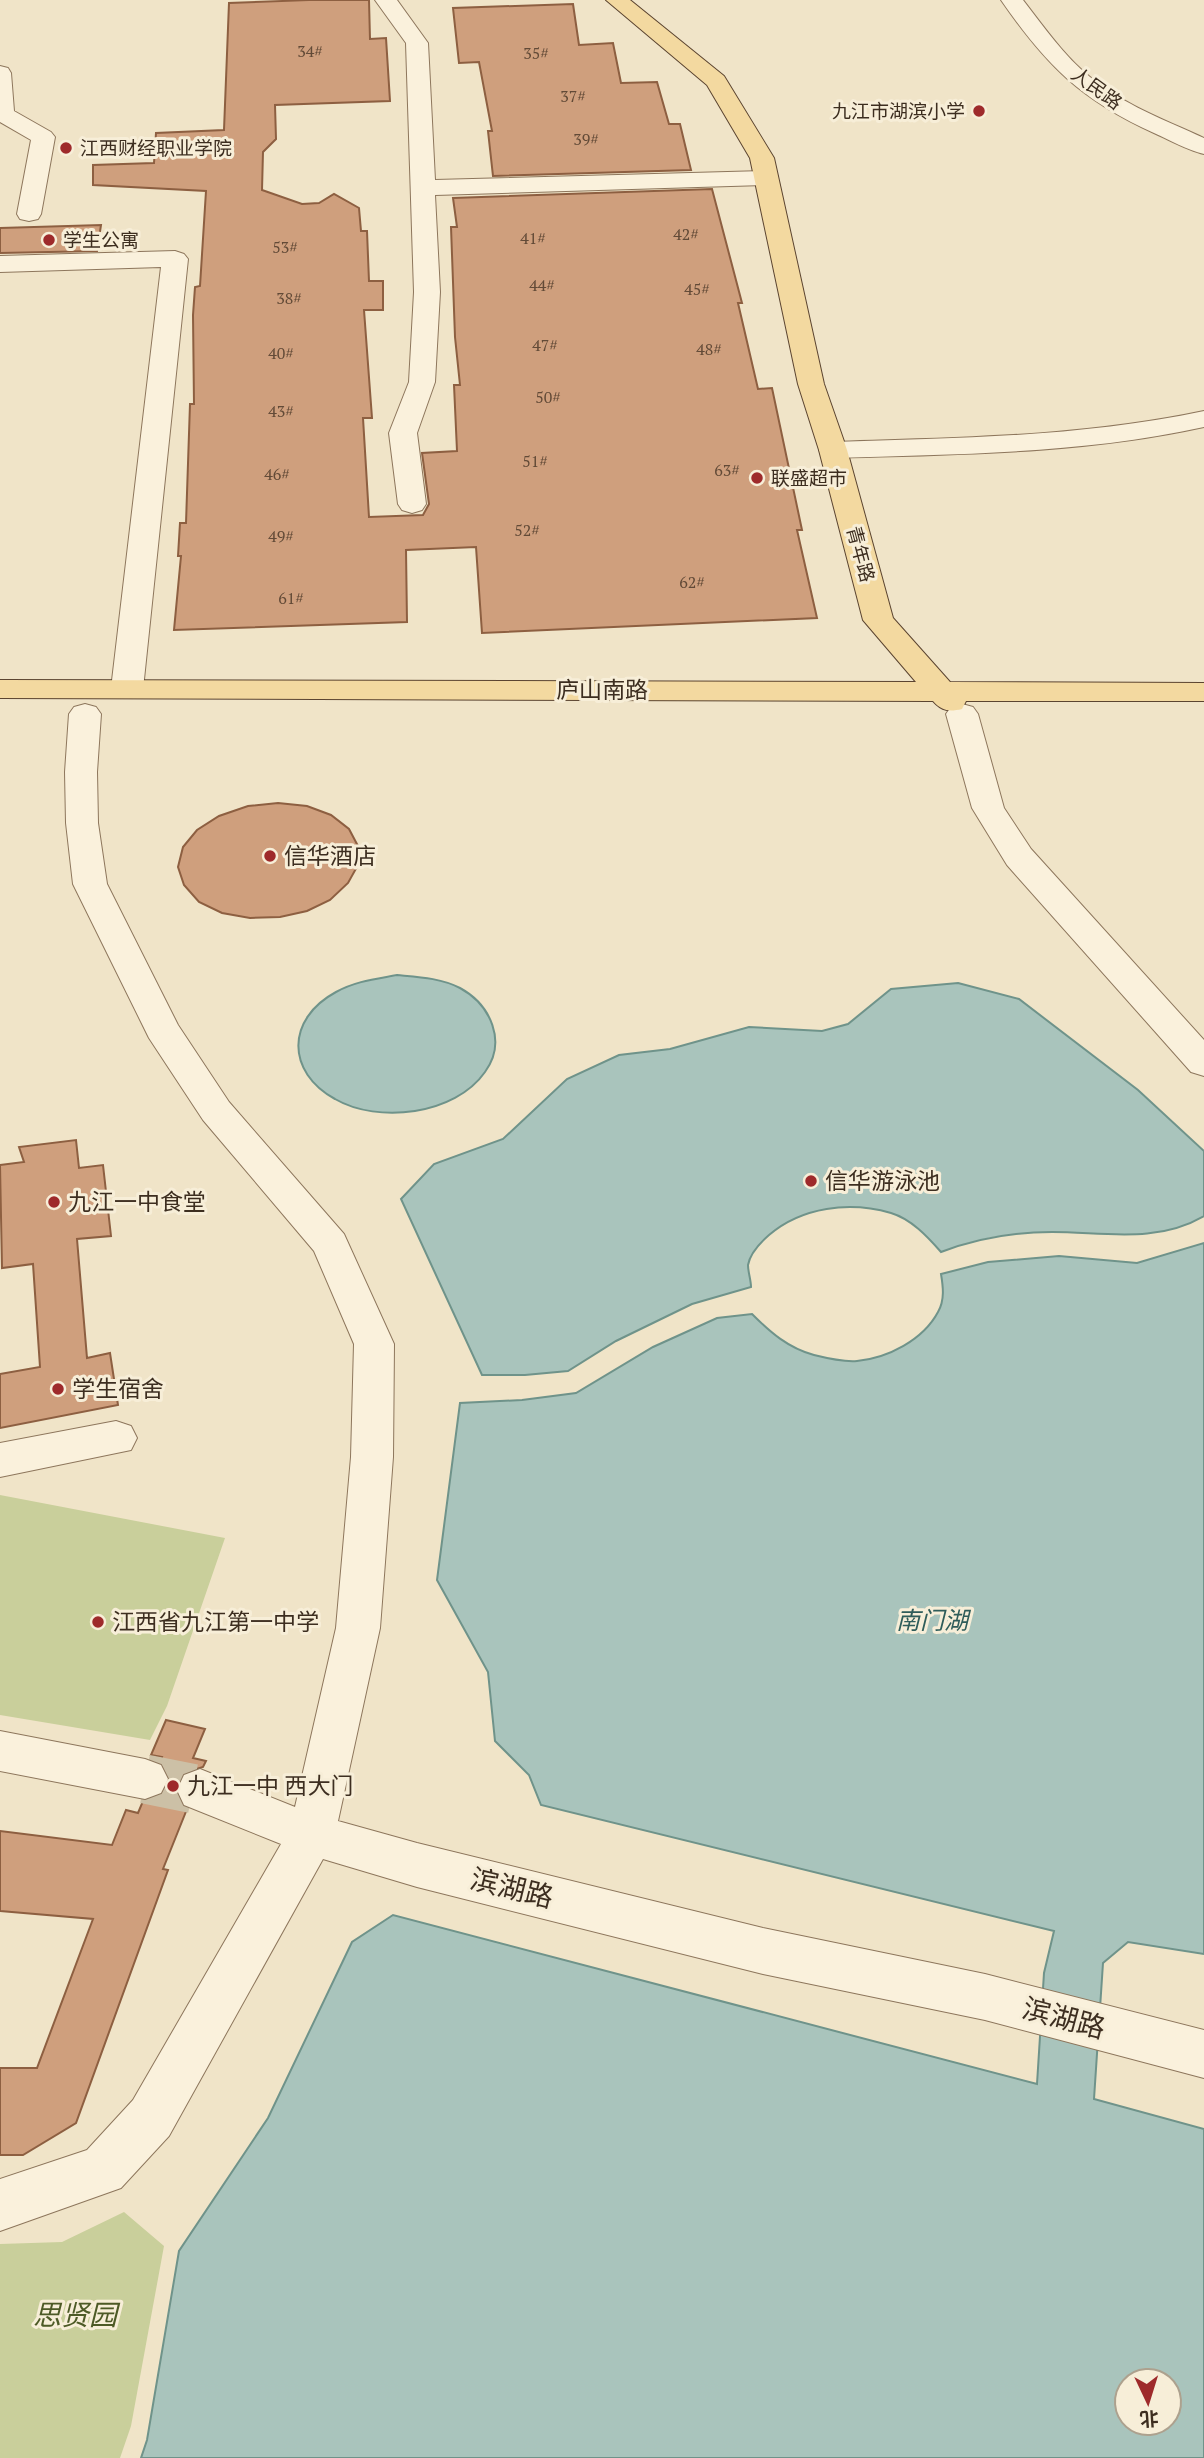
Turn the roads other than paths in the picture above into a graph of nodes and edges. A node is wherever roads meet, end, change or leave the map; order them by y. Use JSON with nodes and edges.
{"nodes":[{"id":1,"x":386,"y":0,"type":"edge"},
{"id":2,"x":617,"y":0,"type":"edge"},
{"id":3,"x":1012,"y":0,"type":"edge"},
{"id":4,"x":0,"y":73,"type":"edge"},
{"id":5,"x":1204,"y":147,"type":"edge"},
{"id":6,"x":766,"y":177,"type":"junction"},
{"id":7,"x":423,"y":188,"type":"junction"},
{"id":8,"x":29,"y":214,"type":"dead end"},
{"id":9,"x":0,"y":264,"type":"edge"},
{"id":10,"x":1204,"y":419,"type":"edge"},
{"id":11,"x":833,"y":450,"type":"junction"},
{"id":12,"x":412,"y":505,"type":"dead end"},
{"id":13,"x":0,"y":689,"type":"edge"},
{"id":14,"x":127,"y":689,"type":"junction"},
{"id":15,"x":1204,"y":692,"type":"edge"},
{"id":16,"x":951,"y":702,"type":"junction"},
{"id":17,"x":0,"y":714,"type":"edge"},
{"id":18,"x":85,"y":714,"type":"junction"},
{"id":19,"x":1204,"y":714,"type":"edge"},
{"id":20,"x":1204,"y":1063,"type":"edge"},
{"id":21,"x":116,"y":1438,"type":"dead end"},
{"id":22,"x":0,"y":1460,"type":"edge"},
{"id":23,"x":0,"y":1751,"type":"edge"},
{"id":24,"x":145,"y":1779,"type":"tunnel mouth"},
{"id":25,"x":200,"y":1790,"type":"tunnel mouth"},
{"id":26,"x":312,"y":1835,"type":"junction"},
{"id":27,"x":1187,"y":2050,"type":"edge"},
{"id":28,"x":0,"y":2205,"type":"edge"}],
"edges":[{"from":1,"to":7,"type":"street"},
{"from":2,"to":6,"type":"main road","name":"青年路"},
{"from":3,"to":5,"type":"street","name":"人民路"},
{"from":4,"to":8,"type":"street"},
{"from":6,"to":7,"type":"street"},
{"from":6,"to":11,"type":"main road","name":"青年路"},
{"from":7,"to":12,"type":"street"},
{"from":9,"to":14,"type":"street"},
{"from":10,"to":11,"type":"street"},
{"from":11,"to":16,"type":"main road","name":"青年路"},
{"from":13,"to":14,"type":"main road","name":"庐山南路"},
{"from":14,"to":16,"type":"main road","name":"庐山南路"},
{"from":15,"to":16,"type":"main road","name":"庐山南路"},
{"from":16,"to":18,"type":"main road","name":"庐山南路"},
{"from":16,"to":19,"type":"main road","name":"庐山南路"},
{"from":16,"to":20,"type":"street","name":"青年路"},
{"from":17,"to":18,"type":"main road","name":"庐山南路"},
{"from":18,"to":26,"type":"street"},
{"from":21,"to":22,"type":"street"},
{"from":23,"to":24,"type":"street"},
{"from":25,"to":26,"type":"street","name":"滨湖路"},
{"from":26,"to":27,"type":"street","name":"滨湖路"},
{"from":26,"to":28,"type":"street"}]}
